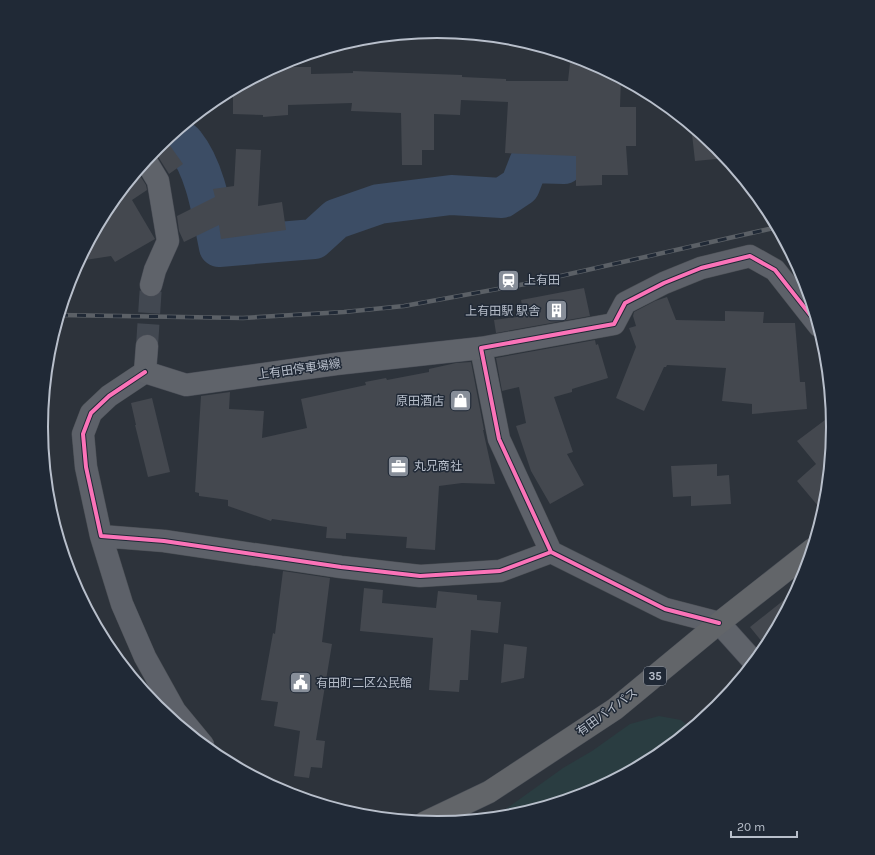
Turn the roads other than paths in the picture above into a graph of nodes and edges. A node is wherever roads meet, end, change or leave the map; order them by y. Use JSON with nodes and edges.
{"nodes":[{"id":1,"x":149,"y":166,"type":"edge"},
{"id":2,"x":151,"y":285,"type":"tunnel mouth"},
{"id":3,"x":810,"y":315,"type":"edge"},
{"id":4,"x":147,"y":346,"type":"tunnel mouth"},
{"id":5,"x":482,"y":348,"type":"junction"},
{"id":6,"x":145,"y":372,"type":"junction"},
{"id":7,"x":101,"y":536,"type":"junction"},
{"id":8,"x":551,"y":552,"type":"junction"},
{"id":9,"x":805,"y":555,"type":"edge"},
{"id":10,"x":719,"y":623,"type":"junction"},
{"id":11,"x":751,"y":659,"type":"edge"},
{"id":12,"x":184,"y":723,"type":"edge"},
{"id":13,"x":437,"y":817,"type":"edge"}],
"edges":[{"from":1,"to":2,"type":"main road"},
{"from":3,"to":5,"type":"street"},
{"from":4,"to":6,"type":"main road"},
{"from":5,"to":6,"type":"main road","name":"上有田停車場線"},
{"from":5,"to":8,"type":"street"},
{"from":6,"to":7,"type":"street"},
{"from":7,"to":8,"type":"street"},
{"from":7,"to":12,"type":"street"},
{"from":8,"to":10,"type":"street"},
{"from":9,"to":10,"type":"highway","name":"有田バイパス","number":"35"},
{"from":10,"to":11,"type":"main road"},
{"from":10,"to":13,"type":"highway","name":"有田バイパス","number":"35"}]}
